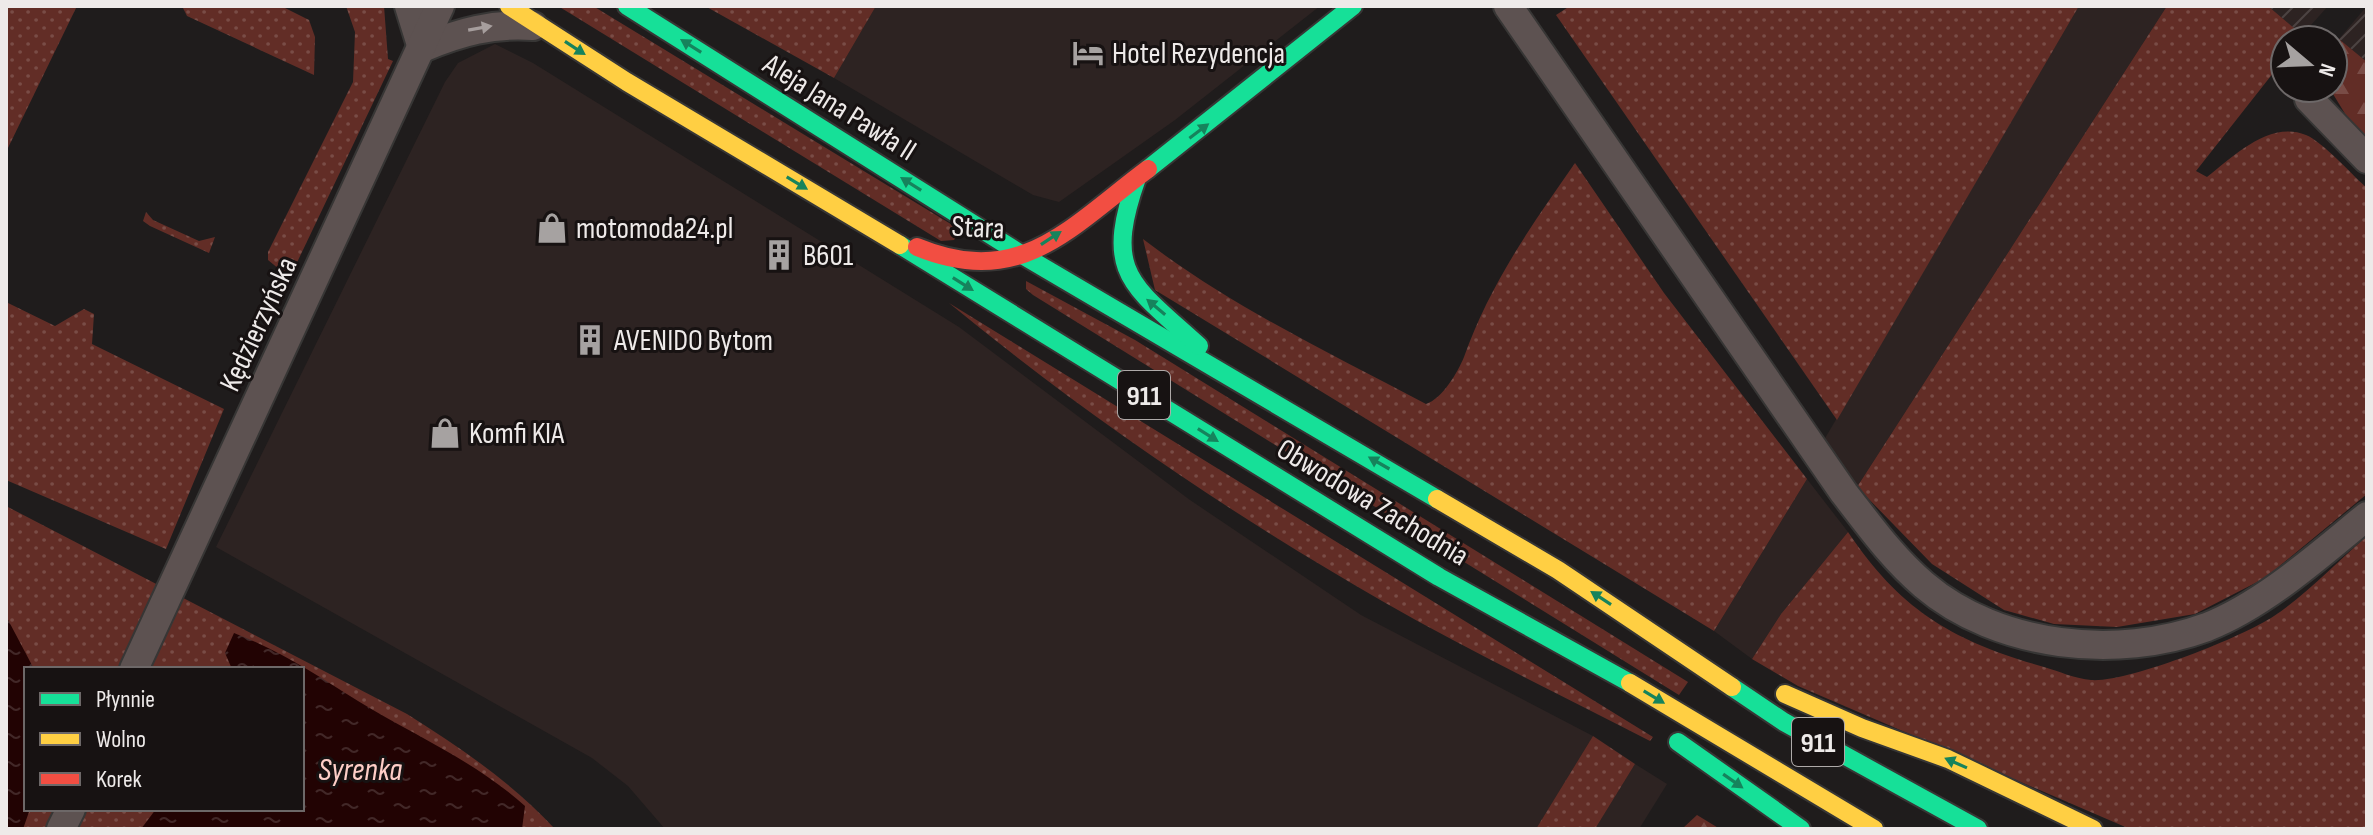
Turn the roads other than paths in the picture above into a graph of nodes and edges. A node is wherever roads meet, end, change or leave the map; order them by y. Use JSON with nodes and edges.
{"nodes":[{"id":1,"x":409,"y":6,"type":"edge"},
{"id":2,"x":440,"y":6,"type":"edge"},
{"id":3,"x":509,"y":6,"type":"edge"},
{"id":4,"x":627,"y":6,"type":"edge"},
{"id":5,"x":1353,"y":6,"type":"edge"},
{"id":6,"x":1508,"y":6,"type":"edge"},
{"id":7,"x":542,"y":27,"type":"junction"},
{"id":8,"x":422,"y":48,"type":"junction"},
{"id":9,"x":2314,"y":104,"type":"edge"},
{"id":10,"x":2367,"y":159,"type":"edge"},
{"id":11,"x":1137,"y":178,"type":"junction"},
{"id":12,"x":849,"y":213,"type":"junction"},
{"id":13,"x":1024,"y":256,"type":"junction"},
{"id":14,"x":1234,"y":379,"type":"junction"},
{"id":15,"x":2367,"y":516,"type":"edge"},
{"id":16,"x":1439,"y":577,"type":"junction"},
{"id":17,"x":1666,"y":641,"type":"junction"},
{"id":18,"x":135,"y":667,"type":"edge"},
{"id":19,"x":1604,"y":691,"type":"dead end"},
{"id":20,"x":1667,"y":735,"type":"dead end"},
{"id":21,"x":70,"y":811,"type":"edge"},
{"id":22,"x":61,"y":829,"type":"edge"},
{"id":23,"x":1801,"y":829,"type":"edge"},
{"id":24,"x":1874,"y":829,"type":"edge"},
{"id":25,"x":1978,"y":829,"type":"edge"},
{"id":26,"x":2093,"y":829,"type":"edge"}],
"edges":[{"from":1,"to":8,"type":"street"},
{"from":2,"to":8,"type":"street","name":"Kędzierzyńska"},
{"from":3,"to":7,"type":"main road","number":"911"},
{"from":13,"to":4,"type":"main road","name":"Aleja Jana Pawła II","number":"911","one_way":true},
{"from":11,"to":5,"type":"main road","name":"Stara","one_way":true},
{"from":6,"to":15,"type":"street"},
{"from":8,"to":7,"type":"street","one_way":true},
{"from":7,"to":12,"type":"main road","number":"911","one_way":true},
{"from":8,"to":18,"type":"street","name":"Kędzierzyńska"},
{"from":9,"to":10,"type":"street"},
{"from":13,"to":11,"type":"main road","name":"Stara","one_way":true},
{"from":14,"to":11,"type":"main road","one_way":true},
{"from":12,"to":13,"type":"main road","name":"Stara"},
{"from":12,"to":16,"type":"main road","name":"Obwodowa Zachodnia","number":"911","one_way":true},
{"from":13,"to":14,"type":"main road","name":"Obwodowa Zachodnia","number":"911"},
{"from":17,"to":14,"type":"main road","name":"Obwodowa Zachodnia","number":"911","one_way":true},
{"from":16,"to":19,"type":"main road"},
{"from":16,"to":24,"type":"main road","name":"Obwodowa Zachodnia","number":"911","one_way":true},
{"from":17,"to":25,"type":"main road","name":"Obwodowa Zachodnia","number":"911"},
{"from":26,"to":17,"type":"main road","one_way":true},
{"from":20,"to":23,"type":"main road","one_way":true},
{"from":21,"to":22,"type":"street"}]}
